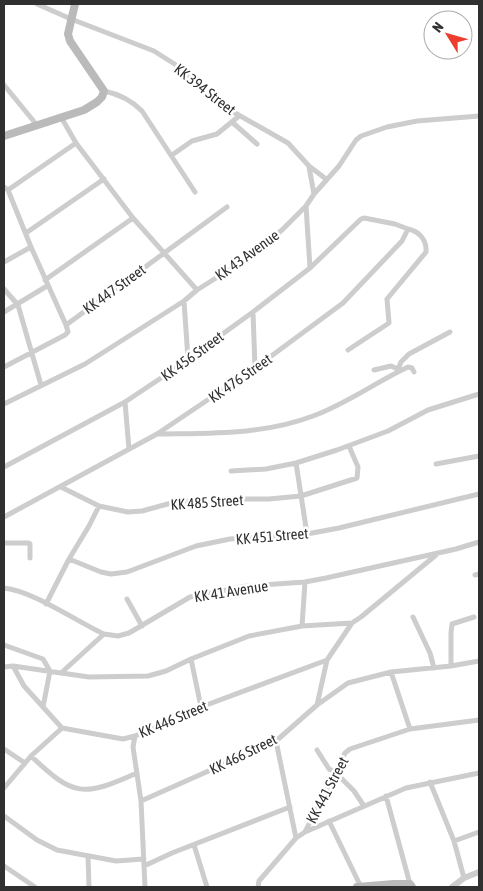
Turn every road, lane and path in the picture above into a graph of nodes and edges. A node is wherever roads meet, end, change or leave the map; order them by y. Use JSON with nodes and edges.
{"nodes":[{"id":1,"x":38,"y":4,"type":"edge"},
{"id":2,"x":75,"y":4,"type":"edge"},
{"id":3,"x":71,"y":19,"type":"junction"},
{"id":4,"x":4,"y":85,"type":"edge"},
{"id":5,"x":104,"y":91,"type":"junction"},
{"id":6,"x":61,"y":116,"type":"junction"},
{"id":7,"x":239,"y":116,"type":"junction"},
{"id":8,"x":479,"y":116,"type":"edge"},
{"id":9,"x":232,"y":122,"type":"junction"},
{"id":10,"x":36,"y":124,"type":"junction"},
{"id":11,"x":4,"y":136,"type":"edge"},
{"id":12,"x":76,"y":143,"type":"junction"},
{"id":13,"x":257,"y":144,"type":"dead end"},
{"id":14,"x":172,"y":155,"type":"junction"},
{"id":15,"x":309,"y":166,"type":"junction"},
{"id":16,"x":104,"y":179,"type":"junction"},
{"id":17,"x":326,"y":179,"type":"junction"},
{"id":18,"x":6,"y":189,"type":"edge"},
{"id":19,"x":195,"y":192,"type":"dead end"},
{"id":20,"x":314,"y":194,"type":"junction"},
{"id":21,"x":306,"y":206,"type":"junction"},
{"id":22,"x":227,"y":207,"type":"dead end"},
{"id":23,"x":133,"y":218,"type":"junction"},
{"id":24,"x":408,"y":229,"type":"junction"},
{"id":25,"x":26,"y":233,"type":"junction"},
{"id":26,"x":31,"y":247,"type":"junction"},
{"id":27,"x":164,"y":253,"type":"junction"},
{"id":28,"x":4,"y":262,"type":"edge"},
{"id":29,"x":310,"y":268,"type":"junction"},
{"id":30,"x":46,"y":283,"type":"junction"},
{"id":31,"x":4,"y":289,"type":"edge"},
{"id":32,"x":197,"y":290,"type":"junction"},
{"id":33,"x":184,"y":301,"type":"junction"},
{"id":34,"x":18,"y":305,"type":"junction"},
{"id":35,"x":4,"y":312,"type":"edge"},
{"id":36,"x":253,"y":312,"type":"junction"},
{"id":37,"x":66,"y":325,"type":"junction"},
{"id":38,"x":450,"y":332,"type":"dead end"},
{"id":39,"x":348,"y":350,"type":"dead end"},
{"id":40,"x":32,"y":352,"type":"junction"},
{"id":41,"x":188,"y":359,"type":"junction"},
{"id":42,"x":4,"y":367,"type":"edge"},
{"id":43,"x":255,"y":368,"type":"junction"},
{"id":44,"x":374,"y":370,"type":"dead end"},
{"id":45,"x":398,"y":371,"type":"junction"},
{"id":46,"x":414,"y":372,"type":"dead end"},
{"id":47,"x":41,"y":385,"type":"junction"},
{"id":48,"x":479,"y":394,"type":"edge"},
{"id":49,"x":125,"y":402,"type":"junction"},
{"id":50,"x":4,"y":404,"type":"edge"},
{"id":51,"x":157,"y":434,"type":"junction"},
{"id":52,"x":349,"y":446,"type":"junction"},
{"id":53,"x":129,"y":449,"type":"junction"},
{"id":54,"x":479,"y":456,"type":"edge"},
{"id":55,"x":296,"y":463,"type":"junction"},
{"id":56,"x":436,"y":464,"type":"dead end"},
{"id":57,"x":4,"y":467,"type":"edge"},
{"id":58,"x":232,"y":471,"type":"dead end"},
{"id":59,"x":60,"y":487,"type":"junction"},
{"id":60,"x":479,"y":494,"type":"edge"},
{"id":61,"x":302,"y":496,"type":"junction"},
{"id":62,"x":99,"y":506,"type":"junction"},
{"id":63,"x":4,"y":517,"type":"edge"},
{"id":64,"x":307,"y":534,"type":"junction"},
{"id":65,"x":479,"y":542,"type":"edge"},
{"id":66,"x":4,"y":544,"type":"edge"},
{"id":67,"x":438,"y":553,"type":"junction"},
{"id":68,"x":30,"y":558,"type":"dead end"},
{"id":69,"x":69,"y":559,"type":"junction"},
{"id":70,"x":305,"y":582,"type":"junction"},
{"id":71,"x":4,"y":588,"type":"edge"},
{"id":72,"x":127,"y":599,"type":"dead end"},
{"id":73,"x":46,"y":604,"type":"junction"},
{"id":74,"x":413,"y":616,"type":"dead end"},
{"id":75,"x":474,"y":618,"type":"dead end"},
{"id":76,"x":352,"y":623,"type":"junction"},
{"id":77,"x":142,"y":626,"type":"junction"},
{"id":78,"x":302,"y":626,"type":"junction"},
{"id":79,"x":104,"y":634,"type":"junction"},
{"id":80,"x":4,"y":645,"type":"edge"},
{"id":81,"x":191,"y":659,"type":"junction"},
{"id":82,"x":328,"y":660,"type":"junction"},
{"id":83,"x":479,"y":661,"type":"edge"},
{"id":84,"x":14,"y":666,"type":"junction"},
{"id":85,"x":452,"y":666,"type":"junction"},
{"id":86,"x":4,"y":667,"type":"edge"},
{"id":87,"x":434,"y":668,"type":"junction"},
{"id":88,"x":50,"y":671,"type":"junction"},
{"id":89,"x":391,"y":672,"type":"junction"},
{"id":90,"x":61,"y":673,"type":"junction"},
{"id":91,"x":317,"y":705,"type":"junction"},
{"id":92,"x":201,"y":707,"type":"junction"},
{"id":93,"x":43,"y":708,"type":"junction"},
{"id":94,"x":479,"y":720,"type":"edge"},
{"id":95,"x":62,"y":728,"type":"junction"},
{"id":96,"x":410,"y":729,"type":"junction"},
{"id":97,"x":136,"y":736,"type":"junction"},
{"id":98,"x":123,"y":739,"type":"junction"},
{"id":99,"x":276,"y":741,"type":"junction"},
{"id":100,"x":133,"y":747,"type":"junction"},
{"id":101,"x":4,"y":749,"type":"edge"},
{"id":102,"x":317,"y":750,"type":"dead end"},
{"id":103,"x":31,"y":756,"type":"junction"},
{"id":104,"x":25,"y":763,"type":"junction"},
{"id":105,"x":335,"y":772,"type":"junction"},
{"id":106,"x":137,"y":773,"type":"junction"},
{"id":107,"x":479,"y":773,"type":"edge"},
{"id":108,"x":430,"y":782,"type":"junction"},
{"id":109,"x":4,"y":788,"type":"edge"},
{"id":110,"x":386,"y":796,"type":"junction"},
{"id":111,"x":141,"y":801,"type":"junction"},
{"id":112,"x":364,"y":806,"type":"junction"},
{"id":113,"x":290,"y":807,"type":"junction"},
{"id":114,"x":4,"y":816,"type":"edge"},
{"id":115,"x":329,"y":821,"type":"junction"},
{"id":116,"x":305,"y":832,"type":"junction"},
{"id":117,"x":479,"y":832,"type":"edge"},
{"id":118,"x":296,"y":838,"type":"junction"},
{"id":119,"x":454,"y":841,"type":"junction"},
{"id":120,"x":194,"y":845,"type":"junction"},
{"id":121,"x":88,"y":856,"type":"junction"},
{"id":122,"x":143,"y":859,"type":"junction"},
{"id":123,"x":4,"y":866,"type":"edge"},
{"id":124,"x":144,"y":866,"type":"junction"},
{"id":125,"x":479,"y":872,"type":"edge"},
{"id":126,"x":464,"y":878,"type":"junction"},
{"id":127,"x":411,"y":886,"type":"edge"},
{"id":128,"x":35,"y":887,"type":"edge"},
{"id":129,"x":89,"y":887,"type":"edge"},
{"id":130,"x":145,"y":887,"type":"edge"},
{"id":131,"x":207,"y":887,"type":"edge"},
{"id":132,"x":258,"y":887,"type":"edge"},
{"id":133,"x":357,"y":887,"type":"edge"},
{"id":134,"x":361,"y":887,"type":"edge"},
{"id":135,"x":452,"y":887,"type":"edge"}],
"edges":[{"from":1,"to":3,"type":"street","name":"KK 394 Street"},
{"from":2,"to":3,"type":"main road"},
{"from":3,"to":5,"type":"main road"},
{"from":3,"to":7,"type":"street","name":"KK 394 Street"},
{"from":4,"to":10,"type":"street"},
{"from":5,"to":6,"type":"main road"},
{"from":5,"to":14,"type":"street"},
{"from":6,"to":10,"type":"main road"},
{"from":6,"to":12,"type":"street"},
{"from":7,"to":9,"type":"street"},
{"from":7,"to":15,"type":"street","name":"KK 394 Street"},
{"from":8,"to":17,"type":"street","name":"KK 43 Avenue"},
{"from":9,"to":13,"type":"street"},
{"from":9,"to":14,"type":"street"},
{"from":10,"to":11,"type":"main road"},
{"from":12,"to":16,"type":"street"},
{"from":12,"to":18,"type":"street"},
{"from":14,"to":19,"type":"street"},
{"from":15,"to":17,"type":"street","name":"KK 394 Street"},
{"from":15,"to":20,"type":"street"},
{"from":16,"to":23,"type":"street"},
{"from":16,"to":25,"type":"street"},
{"from":17,"to":20,"type":"street","name":"KK 43 Avenue"},
{"from":18,"to":25,"type":"street"},
{"from":20,"to":21,"type":"street","name":"KK 43 Avenue"},
{"from":21,"to":29,"type":"street"},
{"from":21,"to":32,"type":"street","name":"KK 43 Avenue"},
{"from":22,"to":27,"type":"street","name":"KK 447 Street"},
{"from":23,"to":27,"type":"street"},
{"from":23,"to":30,"type":"street"},
{"from":24,"to":29,"type":"street","name":"KK 456 Street"},
{"from":24,"to":39,"type":"street"},
{"from":24,"to":43,"type":"street","name":"KK 476 Street"},
{"from":25,"to":26,"type":"street"},
{"from":26,"to":28,"type":"street"},
{"from":26,"to":30,"type":"street"},
{"from":27,"to":32,"type":"street"},
{"from":27,"to":37,"type":"street","name":"KK 447 Street"},
{"from":29,"to":36,"type":"street","name":"KK 456 Street"},
{"from":30,"to":34,"type":"street"},
{"from":30,"to":37,"type":"street"},
{"from":31,"to":34,"type":"street"},
{"from":32,"to":33,"type":"street","name":"KK 43 Avenue"},
{"from":33,"to":41,"type":"street"},
{"from":33,"to":47,"type":"street","name":"KK 43 Avenue"},
{"from":34,"to":35,"type":"street"},
{"from":34,"to":40,"type":"street"},
{"from":36,"to":41,"type":"street","name":"KK 456 Street"},
{"from":36,"to":43,"type":"street"},
{"from":37,"to":40,"type":"street","name":"KK 447 Street"},
{"from":38,"to":45,"type":"street"},
{"from":40,"to":42,"type":"street","name":"KK 447 Street"},
{"from":40,"to":47,"type":"street"},
{"from":41,"to":49,"type":"street","name":"KK 456 Street"},
{"from":43,"to":51,"type":"street","name":"KK 476 Street"},
{"from":44,"to":45,"type":"street"},
{"from":45,"to":46,"type":"street"},
{"from":45,"to":51,"type":"street"},
{"from":47,"to":50,"type":"street","name":"KK 43 Avenue"},
{"from":48,"to":52,"type":"street"},
{"from":49,"to":53,"type":"street"},
{"from":49,"to":57,"type":"street","name":"KK 456 Street"},
{"from":51,"to":53,"type":"street","name":"KK 476 Street"},
{"from":52,"to":55,"type":"street"},
{"from":52,"to":61,"type":"street","name":"KK 485 Street"},
{"from":53,"to":59,"type":"street","name":"KK 476 Street"},
{"from":54,"to":56,"type":"street"},
{"from":55,"to":58,"type":"street"},
{"from":55,"to":61,"type":"street"},
{"from":59,"to":62,"type":"street","name":"KK 485 Street"},
{"from":59,"to":63,"type":"street","name":"KK 476 Street"},
{"from":60,"to":64,"type":"street","name":"KK 451 Street"},
{"from":61,"to":62,"type":"street","name":"KK 485 Street"},
{"from":61,"to":64,"type":"street"},
{"from":62,"to":69,"type":"street"},
{"from":64,"to":69,"type":"street","name":"KK 451 Street"},
{"from":65,"to":67,"type":"street","name":"KK 41 Avenue"},
{"from":66,"to":68,"type":"street"},
{"from":67,"to":70,"type":"street","name":"KK 41 Avenue"},
{"from":67,"to":76,"type":"street"},
{"from":69,"to":73,"type":"street"},
{"from":70,"to":77,"type":"street","name":"KK 41 Avenue"},
{"from":70,"to":78,"type":"street"},
{"from":71,"to":73,"type":"street"},
{"from":72,"to":77,"type":"street"},
{"from":73,"to":79,"type":"street"},
{"from":74,"to":87,"type":"street"},
{"from":75,"to":85,"type":"street"},
{"from":76,"to":78,"type":"street"},
{"from":76,"to":82,"type":"street"},
{"from":77,"to":79,"type":"street","name":"KK 41 Avenue"},
{"from":78,"to":81,"type":"street"},
{"from":79,"to":90,"type":"street"},
{"from":80,"to":88,"type":"street"},
{"from":81,"to":90,"type":"street"},
{"from":81,"to":92,"type":"street"},
{"from":82,"to":91,"type":"street"},
{"from":82,"to":92,"type":"street","name":"KK 446 Street"},
{"from":83,"to":85,"type":"street","name":"KK 466 Street"},
{"from":84,"to":86,"type":"street"},
{"from":84,"to":88,"type":"street"},
{"from":84,"to":93,"type":"street"},
{"from":85,"to":87,"type":"street","name":"KK 466 Street"},
{"from":87,"to":89,"type":"street","name":"KK 466 Street"},
{"from":88,"to":90,"type":"street"},
{"from":88,"to":93,"type":"street"},
{"from":89,"to":91,"type":"street","name":"KK 466 Street"},
{"from":89,"to":96,"type":"street"},
{"from":91,"to":99,"type":"street","name":"KK 466 Street"},
{"from":92,"to":97,"type":"street","name":"KK 446 Street"},
{"from":93,"to":95,"type":"street"},
{"from":94,"to":96,"type":"street","name":"KK 441 Street"},
{"from":95,"to":98,"type":"street","name":"KK 446 Street"},
{"from":95,"to":103,"type":"street"},
{"from":96,"to":105,"type":"street","name":"KK 441 Street"},
{"from":97,"to":98,"type":"street","name":"KK 446 Street"},
{"from":97,"to":100,"type":"street"},
{"from":98,"to":100,"type":"street"},
{"from":99,"to":111,"type":"street","name":"KK 466 Street"},
{"from":99,"to":113,"type":"street"},
{"from":100,"to":106,"type":"street"},
{"from":101,"to":104,"type":"street"},
{"from":102,"to":105,"type":"street"},
{"from":103,"to":104,"type":"street"},
{"from":103,"to":106,"type":"street"},
{"from":104,"to":109,"type":"street"},
{"from":105,"to":112,"type":"street"},
{"from":105,"to":116,"type":"street","name":"KK 441 Street"},
{"from":106,"to":111,"type":"street"},
{"from":107,"to":108,"type":"street"},
{"from":108,"to":110,"type":"street"},
{"from":108,"to":119,"type":"street"},
{"from":110,"to":112,"type":"street"},
{"from":110,"to":127,"type":"street"},
{"from":111,"to":122,"type":"street"},
{"from":112,"to":115,"type":"street"},
{"from":113,"to":118,"type":"street"},
{"from":113,"to":120,"type":"street"},
{"from":114,"to":121,"type":"street"},
{"from":115,"to":116,"type":"street"},
{"from":115,"to":134,"type":"street"},
{"from":116,"to":118,"type":"street","name":"KK 441 Street"},
{"from":117,"to":119,"type":"street"},
{"from":118,"to":132,"type":"street","name":"KK 441 Street"},
{"from":119,"to":126,"type":"street"},
{"from":120,"to":124,"type":"street"},
{"from":120,"to":131,"type":"street"},
{"from":121,"to":122,"type":"street"},
{"from":121,"to":129,"type":"street"},
{"from":122,"to":124,"type":"street"},
{"from":123,"to":128,"type":"street"},
{"from":124,"to":130,"type":"street"},
{"from":125,"to":126,"type":"street"},
{"from":126,"to":135,"type":"street"},
{"from":127,"to":134,"type":"main road"},
{"from":133,"to":134,"type":"main road"}]}
